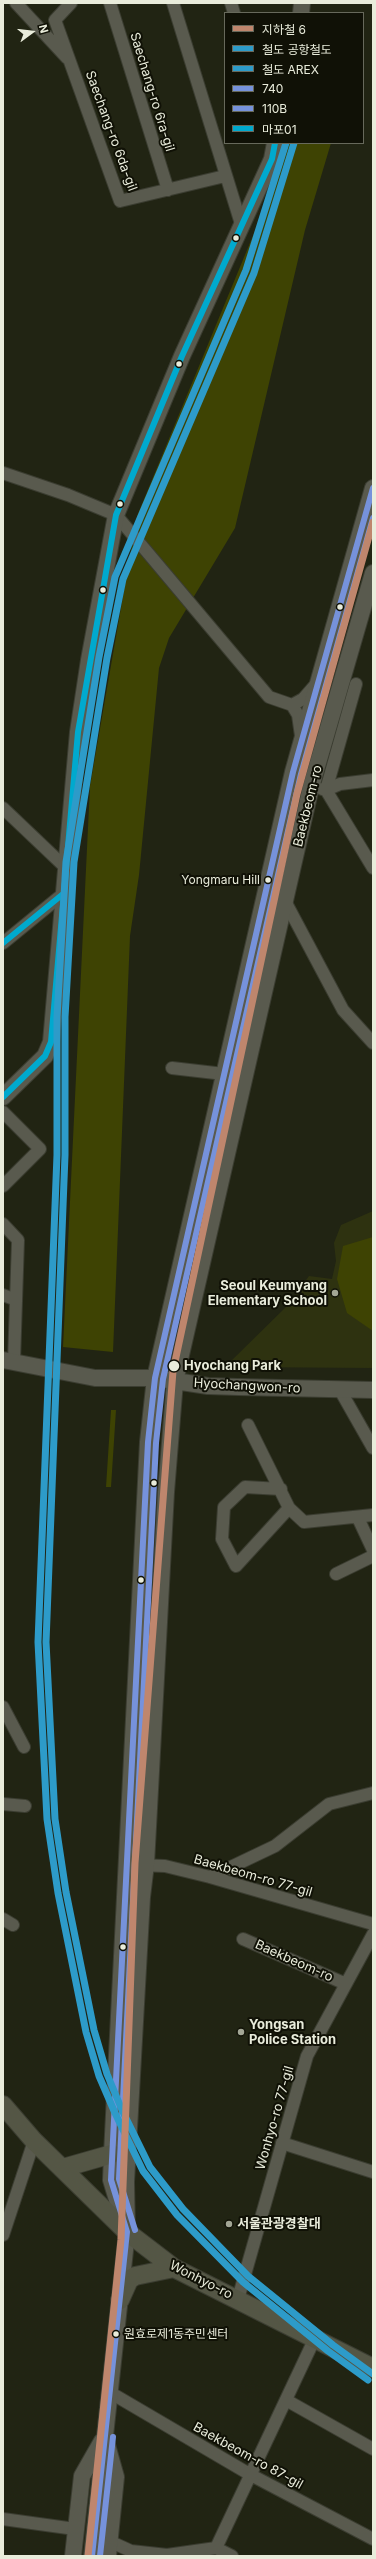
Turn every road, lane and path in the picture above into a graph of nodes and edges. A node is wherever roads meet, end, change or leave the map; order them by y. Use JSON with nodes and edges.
{"nodes":[{"id":1,"x":16,"y":3,"type":"edge"},
{"id":2,"x":71,"y":3,"type":"edge"},
{"id":3,"x":110,"y":3,"type":"edge"},
{"id":4,"x":173,"y":3,"type":"edge"},
{"id":5,"x":70,"y":62,"type":"junction"},
{"id":6,"x":276,"y":144,"type":"edge"},
{"id":7,"x":225,"y":176,"type":"junction"},
{"id":8,"x":168,"y":190,"type":"junction"},
{"id":9,"x":242,"y":227,"type":"junction"},
{"id":10,"x":3,"y":473,"type":"edge"},
{"id":11,"x":373,"y":488,"type":"edge"},
{"id":12,"x":116,"y":515,"type":"junction"},
{"id":13,"x":373,"y":573,"type":"edge"},
{"id":14,"x":319,"y":680,"type":"junction"},
{"id":15,"x":356,"y":684,"type":"dead end"},
{"id":16,"x":292,"y":705,"type":"junction"},
{"id":17,"x":302,"y":741,"type":"junction"},
{"id":18,"x":293,"y":772,"type":"junction"},
{"id":19,"x":373,"y":780,"type":"edge"},
{"id":20,"x":319,"y":789,"type":"junction"},
{"id":21,"x":3,"y":808,"type":"edge"},
{"id":22,"x":65,"y":867,"type":"junction"},
{"id":23,"x":373,"y":868,"type":"edge"},
{"id":24,"x":62,"y":894,"type":"junction"},
{"id":25,"x":285,"y":901,"type":"junction"},
{"id":26,"x":3,"y":943,"type":"edge"},
{"id":27,"x":373,"y":1043,"type":"edge"},
{"id":28,"x":172,"y":1068,"type":"dead end"},
{"id":29,"x":224,"y":1074,"type":"junction"},
{"id":30,"x":3,"y":1097,"type":"edge"},
{"id":31,"x":3,"y":1112,"type":"edge"},
{"id":32,"x":3,"y":1186,"type":"edge"},
{"id":33,"x":3,"y":1224,"type":"edge"},
{"id":34,"x":178,"y":1279,"type":"junction"},
{"id":35,"x":196,"y":1283,"type":"junction"},
{"id":36,"x":3,"y":1295,"type":"edge"},
{"id":37,"x":16,"y":1300,"type":"junction"},
{"id":38,"x":8,"y":1361,"type":"edge"},
{"id":39,"x":155,"y":1378,"type":"junction"},
{"id":40,"x":175,"y":1381,"type":"junction"},
{"id":41,"x":340,"y":1390,"type":"junction"},
{"id":42,"x":373,"y":1390,"type":"edge"},
{"id":43,"x":248,"y":1426,"type":"dead end"},
{"id":44,"x":373,"y":1448,"type":"edge"},
{"id":45,"x":281,"y":1489,"type":"junction"},
{"id":46,"x":146,"y":1491,"type":"junction"},
{"id":47,"x":166,"y":1492,"type":"junction"},
{"id":48,"x":289,"y":1508,"type":"junction"},
{"id":49,"x":373,"y":1515,"type":"edge"},
{"id":50,"x":358,"y":1518,"type":"junction"},
{"id":51,"x":373,"y":1550,"type":"edge"},
{"id":52,"x":373,"y":1556,"type":"edge"},
{"id":53,"x":336,"y":1574,"type":"dead end"},
{"id":54,"x":3,"y":1707,"type":"edge"},
{"id":55,"x":24,"y":1747,"type":"dead end"},
{"id":56,"x":373,"y":1793,"type":"edge"},
{"id":57,"x":3,"y":1804,"type":"edge"},
{"id":58,"x":25,"y":1806,"type":"dead end"},
{"id":59,"x":128,"y":1820,"type":"junction"},
{"id":60,"x":146,"y":1864,"type":"junction"},
{"id":61,"x":126,"y":1872,"type":"junction"},
{"id":62,"x":210,"y":1877,"type":"junction"},
{"id":63,"x":373,"y":1924,"type":"edge"},
{"id":64,"x":373,"y":1934,"type":"edge"},
{"id":65,"x":243,"y":1938,"type":"dead end"},
{"id":66,"x":346,"y":1984,"type":"junction"},
{"id":67,"x":4,"y":2108,"type":"edge"},
{"id":68,"x":34,"y":2141,"type":"junction"},
{"id":69,"x":282,"y":2143,"type":"junction"},
{"id":70,"x":118,"y":2146,"type":"junction"},
{"id":71,"x":63,"y":2168,"type":"junction"},
{"id":72,"x":373,"y":2172,"type":"edge"},
{"id":73,"x":127,"y":2232,"type":"junction"},
{"id":74,"x":3,"y":2235,"type":"edge"},
{"id":75,"x":174,"y":2268,"type":"junction"},
{"id":76,"x":238,"y":2299,"type":"junction"},
{"id":77,"x":120,"y":2300,"type":"junction"},
{"id":78,"x":315,"y":2338,"type":"junction"},
{"id":79,"x":373,"y":2368,"type":"edge"},
{"id":80,"x":111,"y":2393,"type":"junction"},
{"id":81,"x":286,"y":2400,"type":"junction"},
{"id":82,"x":105,"y":2436,"type":"junction"},
{"id":83,"x":373,"y":2449,"type":"edge"},
{"id":84,"x":251,"y":2475,"type":"junction"},
{"id":85,"x":3,"y":2519,"type":"edge"},
{"id":86,"x":75,"y":2529,"type":"junction"},
{"id":87,"x":373,"y":2540,"type":"edge"},
{"id":88,"x":216,"y":2548,"type":"junction"},
{"id":89,"x":109,"y":2549,"type":"edge"},
{"id":90,"x":73,"y":2556,"type":"edge"},
{"id":91,"x":92,"y":2556,"type":"edge"},
{"id":92,"x":98,"y":2556,"type":"edge"},
{"id":93,"x":232,"y":2556,"type":"edge"}],
"edges":[{"from":1,"to":5,"type":"street","name":"Saechang-ro 6da-gil"},
{"from":2,"to":5,"type":"street","name":"Saechang-ro 6da-gil"},
{"from":3,"to":8,"type":"street","name":"Saechang-ro 6ra-gil"},
{"from":4,"to":7,"type":"street"},
{"from":5,"to":8,"type":"street","name":"Saechang-ro 6da-gil"},
{"from":6,"to":9,"type":"main road"},
{"from":7,"to":8,"type":"street","name":"Saechang-ro 6da-gil"},
{"from":7,"to":9,"type":"street"},
{"from":9,"to":12,"type":"main road"},
{"from":10,"to":12,"type":"street"},
{"from":11,"to":14,"type":"main road","name":"Baekbeom-ro"},
{"from":12,"to":16,"type":"street"},
{"from":12,"to":22,"type":"main road"},
{"from":13,"to":20,"type":"main road","name":"Baekbeom-ro"},
{"from":14,"to":16,"type":"street","name":"Baekbeom-ro"},
{"from":14,"to":17,"type":"main road","name":"Baekbeom-ro"},
{"from":15,"to":20,"type":"street"},
{"from":16,"to":17,"type":"street","name":"Baekbeom-ro"},
{"from":17,"to":18,"type":"main road","name":"Baekbeom-ro"},
{"from":18,"to":20,"type":"main road"},
{"from":18,"to":29,"type":"main road","name":"Baekbeom-ro"},
{"from":19,"to":20,"type":"street"},
{"from":20,"to":23,"type":"street"},
{"from":20,"to":25,"type":"main road","name":"Baekbeom-ro"},
{"from":21,"to":22,"type":"street"},
{"from":22,"to":24,"type":"main road"},
{"from":24,"to":26,"type":"street"},
{"from":24,"to":30,"type":"main road"},
{"from":25,"to":27,"type":"street"},
{"from":25,"to":35,"type":"main road","name":"Baekbeom-ro"},
{"from":28,"to":29,"type":"street"},
{"from":29,"to":34,"type":"main road","name":"Baekbeom-ro"},
{"from":31,"to":32,"type":"street"},
{"from":33,"to":37,"type":"street"},
{"from":34,"to":35,"type":"main road"},
{"from":34,"to":39,"type":"main road","name":"Baekbeom-ro"},
{"from":35,"to":40,"type":"main road","name":"Baekbeom-ro"},
{"from":36,"to":37,"type":"street"},
{"from":37,"to":38,"type":"street"},
{"from":38,"to":39,"type":"main road","name":"Hyochangwon-ro"},
{"from":39,"to":40,"type":"main road","name":"Hyochangwon-ro"},
{"from":39,"to":46,"type":"main road","name":"Baekbeom-ro"},
{"from":40,"to":41,"type":"main road","name":"Hyochangwon-ro"},
{"from":40,"to":47,"type":"main road","name":"Baekbeom-ro"},
{"from":41,"to":42,"type":"main road","name":"Hyochangwon-ro"},
{"from":41,"to":44,"type":"street"},
{"from":43,"to":45,"type":"street"},
{"from":45,"to":48,"type":"street"},
{"from":45,"to":48,"type":"street"},
{"from":46,"to":47,"type":"main road"},
{"from":46,"to":59,"type":"main road","name":"Baekbeom-ro"},
{"from":47,"to":60,"type":"main road","name":"Baekbeom-ro"},
{"from":48,"to":50,"type":"street"},
{"from":49,"to":50,"type":"street"},
{"from":50,"to":51,"type":"street"},
{"from":52,"to":53,"type":"street"},
{"from":54,"to":55,"type":"street"},
{"from":56,"to":62,"type":"street"},
{"from":57,"to":58,"type":"street"},
{"from":59,"to":60,"type":"main road"},
{"from":59,"to":61,"type":"main road","name":"Baekbeom-ro"},
{"from":60,"to":61,"type":"street"},
{"from":60,"to":62,"type":"street","name":"Baekbeom-ro 77-gil"},
{"from":60,"to":70,"type":"main road","name":"Baekbeom-ro"},
{"from":61,"to":70,"type":"main road","name":"Baekbeom-ro"},
{"from":62,"to":63,"type":"street","name":"Baekbeom-ro 77-gil"},
{"from":64,"to":66,"type":"street","name":"Wonhyo-ro 77-gil"},
{"from":65,"to":66,"type":"street","name":"Baekbeom-ro"},
{"from":66,"to":69,"type":"street","name":"Wonhyo-ro 77-gil"},
{"from":67,"to":68,"type":"main road","name":"Wonhyo-ro"},
{"from":68,"to":71,"type":"main road","name":"Wonhyo-ro"},
{"from":68,"to":74,"type":"street"},
{"from":69,"to":72,"type":"street"},
{"from":69,"to":76,"type":"street","name":"Wonhyo-ro 77-gil"},
{"from":70,"to":71,"type":"main road"},
{"from":70,"to":73,"type":"main road","name":"Baekbeom-ro"},
{"from":71,"to":73,"type":"main road","name":"Wonhyo-ro"},
{"from":73,"to":75,"type":"main road","name":"Wonhyo-ro"},
{"from":73,"to":77,"type":"main road","name":"Baekbeom-ro"},
{"from":75,"to":76,"type":"main road","name":"Wonhyo-ro"},
{"from":75,"to":77,"type":"main road"},
{"from":76,"to":78,"type":"main road","name":"Wonhyo-ro"},
{"from":77,"to":80,"type":"main road","name":"Baekbeom-ro"},
{"from":78,"to":79,"type":"main road","name":"Wonhyo-ro"},
{"from":78,"to":81,"type":"street"},
{"from":80,"to":82,"type":"main road","name":"Baekbeom-ro"},
{"from":80,"to":84,"type":"street","name":"Baekbeom-ro 87-gil"},
{"from":81,"to":83,"type":"street"},
{"from":81,"to":84,"type":"street"},
{"from":82,"to":86,"type":"main road"},
{"from":82,"to":89,"type":"main road"},
{"from":82,"to":91,"type":"main road","name":"Baekbeom-ro"},
{"from":82,"to":92,"type":"main road","name":"Baekbeom-ro"},
{"from":84,"to":87,"type":"street","name":"Baekbeom-ro 87-gil"},
{"from":84,"to":88,"type":"street"},
{"from":85,"to":86,"type":"street"},
{"from":86,"to":90,"type":"main road"},
{"from":88,"to":89,"type":"street"},
{"from":88,"to":93,"type":"street"}]}
